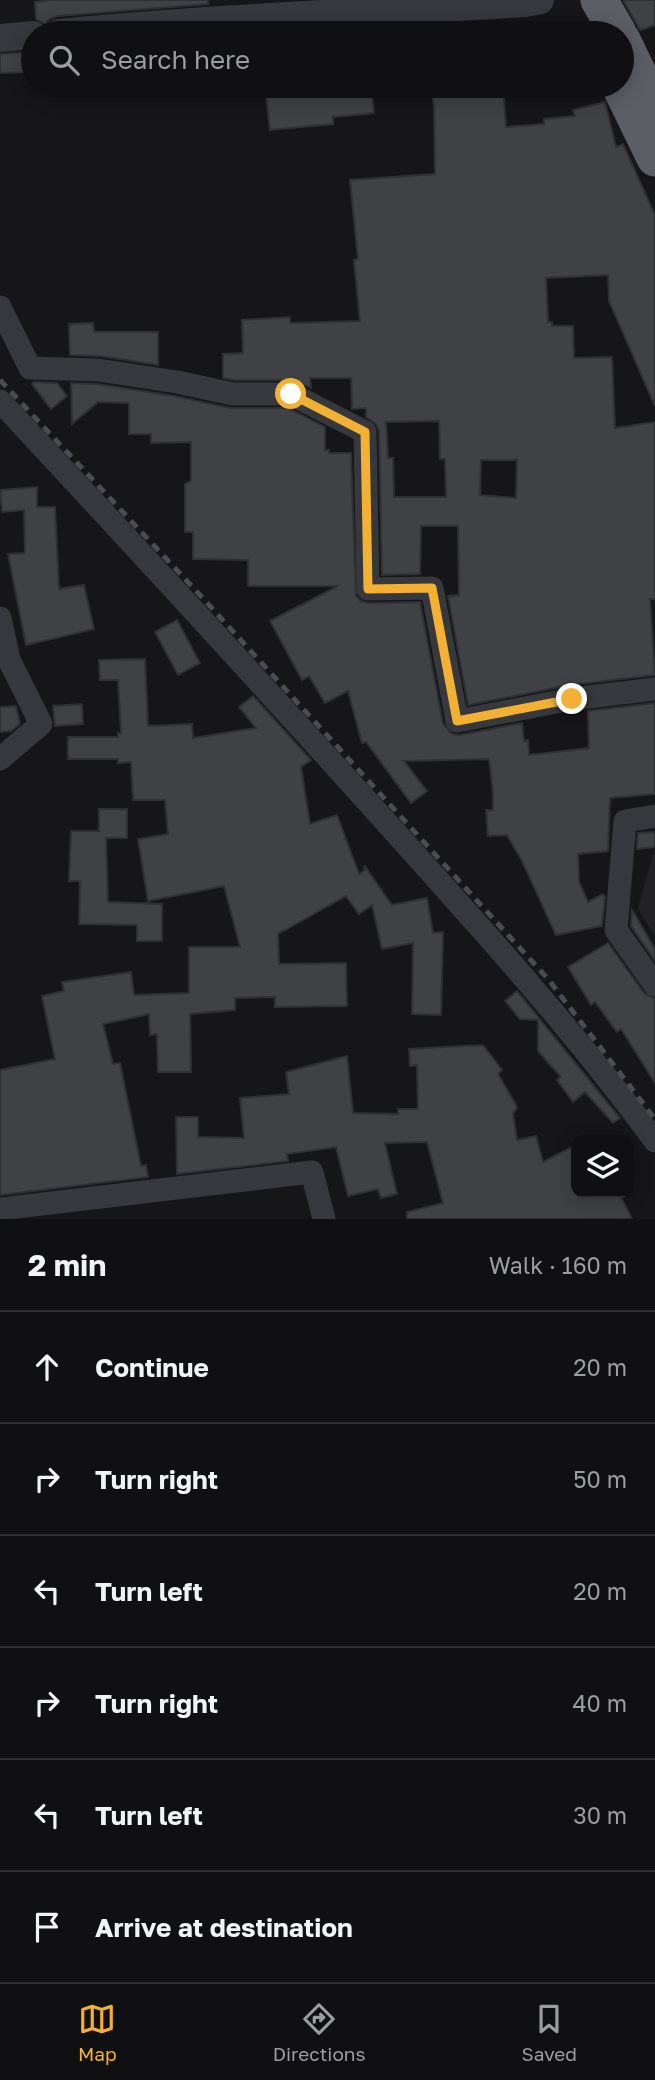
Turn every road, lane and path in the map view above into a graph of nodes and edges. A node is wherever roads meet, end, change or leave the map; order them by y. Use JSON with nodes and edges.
{"nodes":[{"id":1,"x":541,"y":0,"type":"edge"},
{"id":2,"x":579,"y":0,"type":"edge"},
{"id":3,"x":599,"y":0,"type":"edge"},
{"id":4,"x":264,"y":9,"type":"edge"},
{"id":5,"x":177,"y":21,"type":"edge"},
{"id":6,"x":589,"y":21,"type":"edge"},
{"id":7,"x":611,"y":21,"type":"edge"},
{"id":8,"x":21,"y":36,"type":"edge"},
{"id":9,"x":0,"y":38,"type":"edge"},
{"id":10,"x":634,"y":65,"type":"edge"},
{"id":11,"x":626,"y":98,"type":"edge"},
{"id":12,"x":655,"y":108,"type":"edge"},
{"id":13,"x":655,"y":158,"type":"edge"},
{"id":14,"x":0,"y":307,"type":"edge"},
{"id":15,"x":0,"y":401,"type":"edge"},
{"id":16,"x":0,"y":618,"type":"edge"},
{"id":17,"x":655,"y":689,"type":"edge"},
{"id":18,"x":0,"y":759,"type":"edge"},
{"id":19,"x":655,"y":816,"type":"edge"},
{"id":20,"x":655,"y":985,"type":"edge"},
{"id":21,"x":655,"y":1142,"type":"edge"},
{"id":22,"x":0,"y":1209,"type":"edge"},
{"id":23,"x":324,"y":1219,"type":"edge"}],
"edges":[{"from":1,"to":4,"type":"street"},
{"from":2,"to":6,"type":"highway"},
{"from":3,"to":7,"type":"highway"},
{"from":4,"to":5,"type":"street"},
{"from":8,"to":9,"type":"street"},
{"from":10,"to":12,"type":"highway"},
{"from":11,"to":13,"type":"highway"},
{"from":14,"to":17,"type":"street"},
{"from":15,"to":21,"type":"street"},
{"from":16,"to":18,"type":"street"},
{"from":19,"to":20,"type":"street"},
{"from":22,"to":23,"type":"street"}]}
